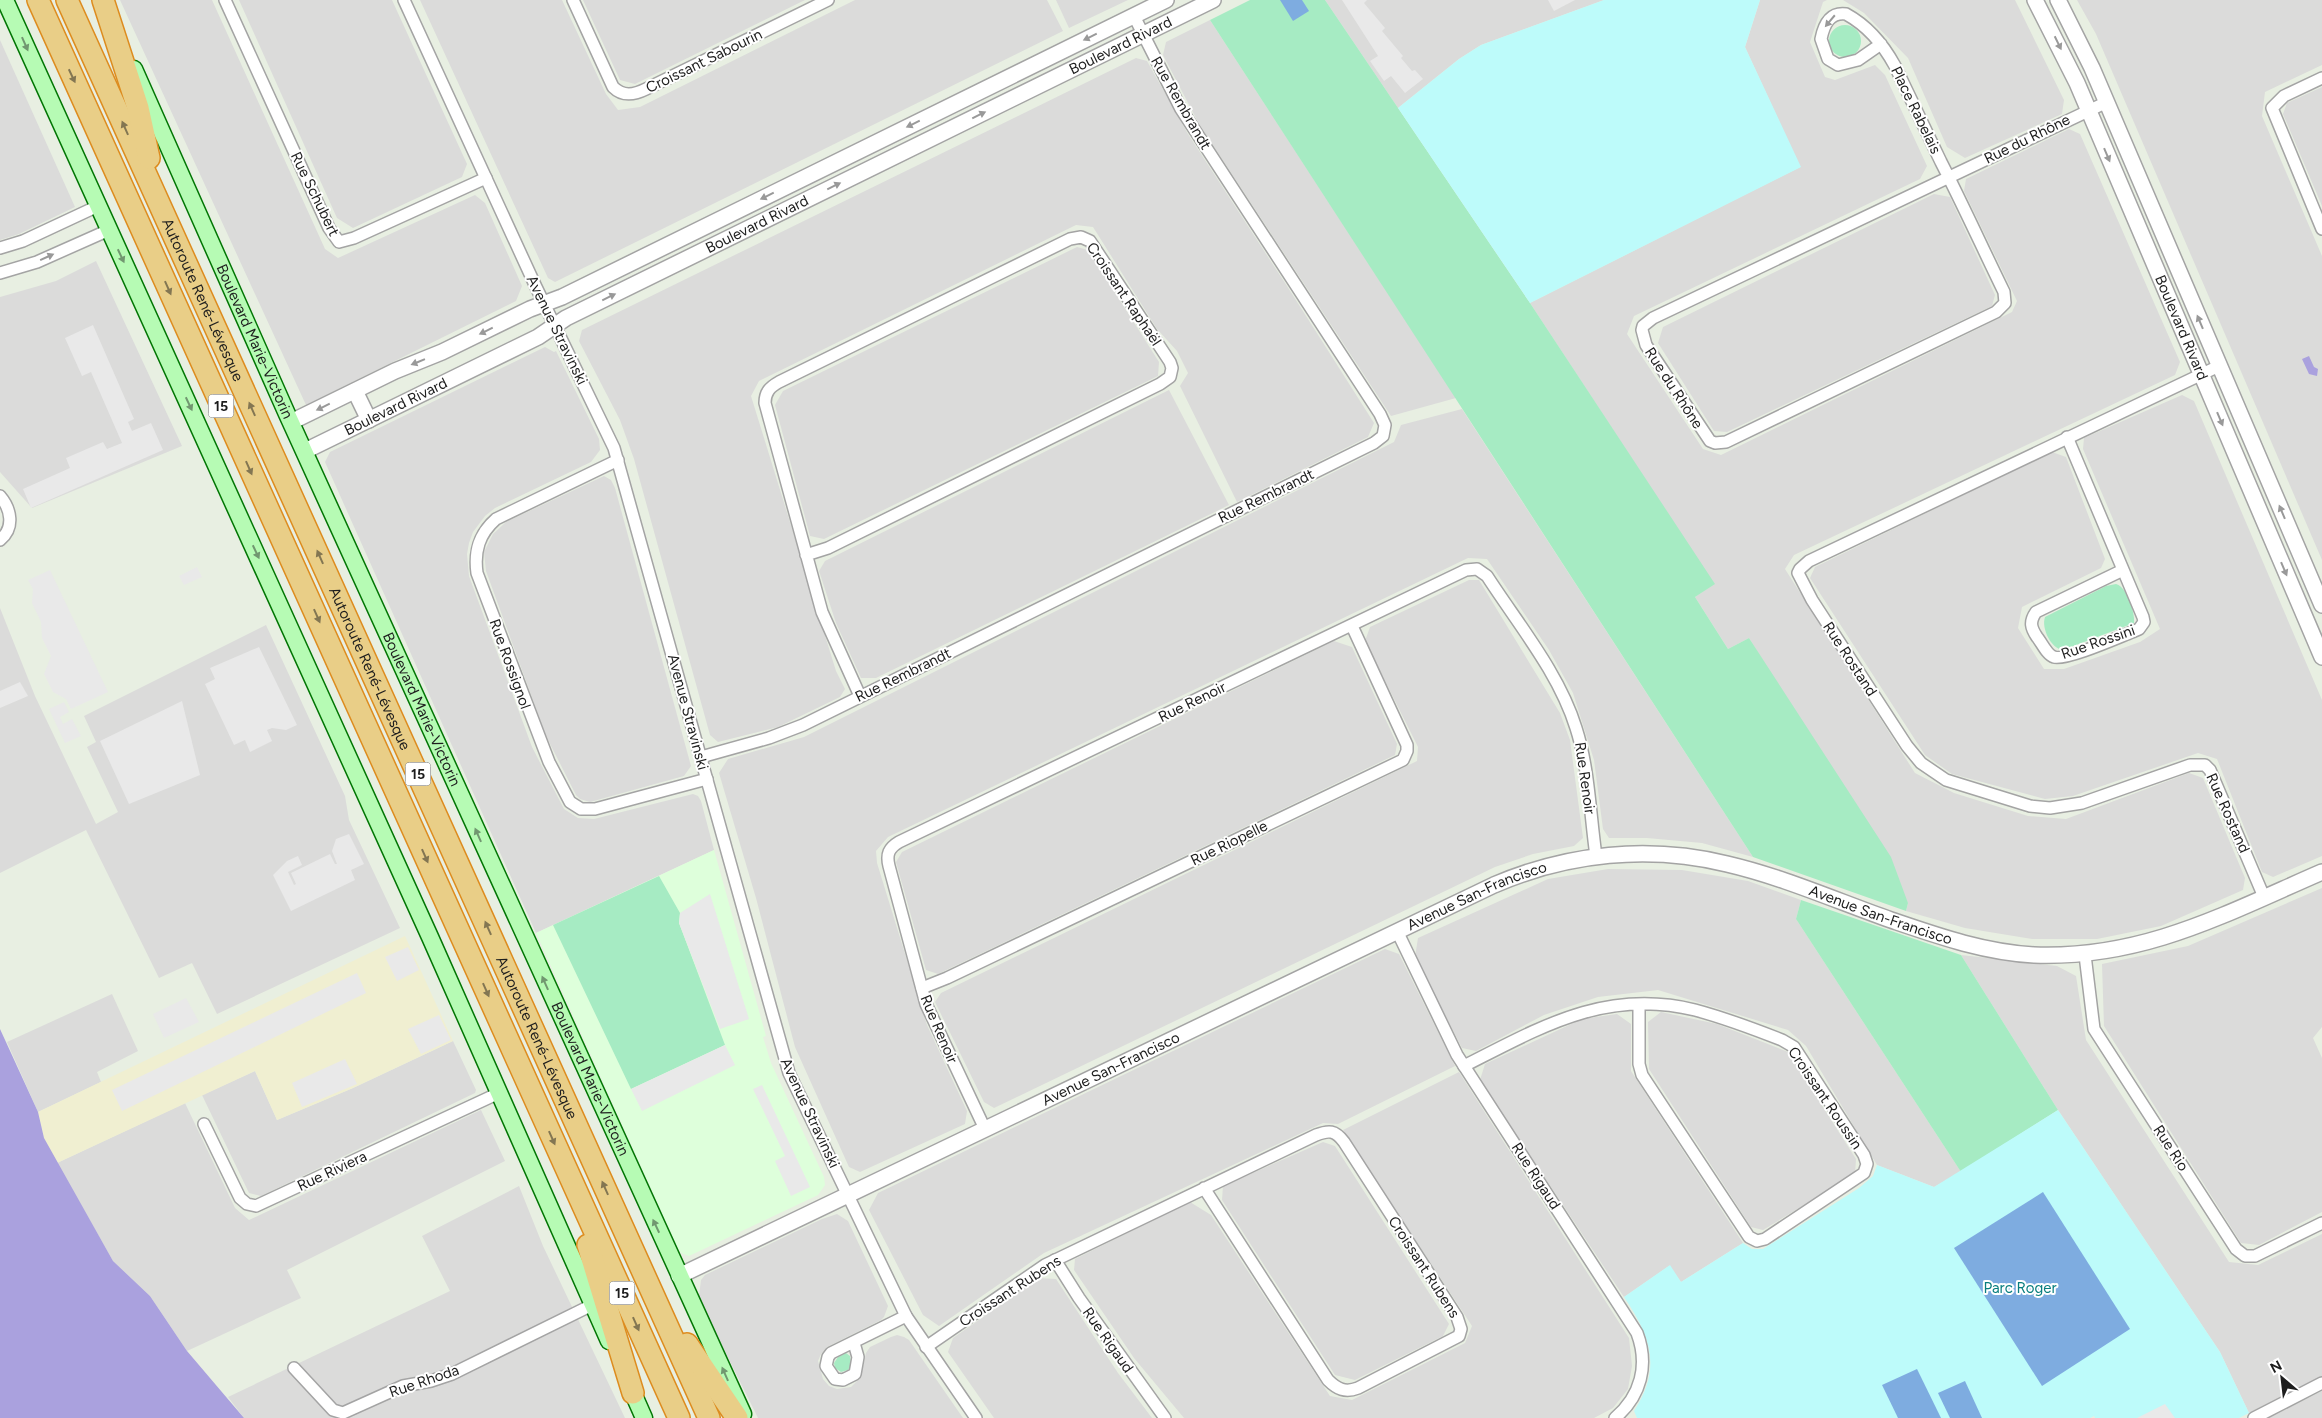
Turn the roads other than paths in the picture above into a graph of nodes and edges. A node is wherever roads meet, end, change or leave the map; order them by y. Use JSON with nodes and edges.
{"nodes":[{"id":1,"x":5,"y":0,"type":"edge"},
{"id":2,"x":38,"y":0,"type":"edge"},
{"id":3,"x":68,"y":0,"type":"edge"},
{"id":4,"x":103,"y":0,"type":"edge"},
{"id":5,"x":225,"y":0,"type":"edge"},
{"id":6,"x":404,"y":0,"type":"edge"},
{"id":7,"x":573,"y":0,"type":"edge"},
{"id":8,"x":828,"y":0,"type":"edge"},
{"id":9,"x":1166,"y":0,"type":"edge"},
{"id":10,"x":1213,"y":0,"type":"edge"},
{"id":11,"x":2034,"y":0,"type":"edge"},
{"id":12,"x":2058,"y":0,"type":"edge"},
{"id":13,"x":1134,"y":16,"type":"junction"},
{"id":14,"x":1143,"y":34,"type":"junction"},
{"id":15,"x":1882,"y":44,"type":"junction"},
{"id":16,"x":2322,"y":78,"type":"edge"},
{"id":17,"x":2106,"y":102,"type":"junction"},
{"id":18,"x":2088,"y":110,"type":"junction"},
{"id":19,"x":1949,"y":177,"type":"junction"},
{"id":20,"x":486,"y":178,"type":"junction"},
{"id":21,"x":160,"y":204,"type":"junction"},
{"id":22,"x":98,"y":206,"type":"junction"},
{"id":23,"x":2322,"y":229,"type":"edge"},
{"id":24,"x":109,"y":230,"type":"junction"},
{"id":25,"x":0,"y":248,"type":"edge"},
{"id":26,"x":0,"y":273,"type":"edge"},
{"id":27,"x":545,"y":304,"type":"junction"},
{"id":28,"x":556,"y":326,"type":"junction"},
{"id":29,"x":2219,"y":366,"type":"junction"},
{"id":30,"x":2201,"y":374,"type":"junction"},
{"id":31,"x":355,"y":391,"type":"junction"},
{"id":32,"x":369,"y":420,"type":"junction"},
{"id":33,"x":291,"y":422,"type":"junction"},
{"id":34,"x":2067,"y":437,"type":"junction"},
{"id":35,"x":305,"y":451,"type":"junction"},
{"id":36,"x":618,"y":460,"type":"junction"},
{"id":37,"x":0,"y":496,"type":"edge"},
{"id":38,"x":0,"y":540,"type":"edge"},
{"id":39,"x":806,"y":555,"type":"junction"},
{"id":40,"x":2123,"y":570,"type":"junction"},
{"id":41,"x":2322,"y":605,"type":"edge"},
{"id":42,"x":1352,"y":626,"type":"junction"},
{"id":43,"x":2322,"y":657,"type":"edge"},
{"id":44,"x":860,"y":696,"type":"junction"},
{"id":45,"x":701,"y":757,"type":"junction"},
{"id":46,"x":707,"y":779,"type":"junction"},
{"id":47,"x":1596,"y":856,"type":"junction"},
{"id":48,"x":2322,"y":872,"type":"edge"},
{"id":49,"x":2264,"y":897,"type":"junction"},
{"id":50,"x":1397,"y":931,"type":"junction"},
{"id":51,"x":2085,"y":955,"type":"junction"},
{"id":52,"x":922,"y":988,"type":"junction"},
{"id":53,"x":1639,"y":1004,"type":"junction"},
{"id":54,"x":1464,"y":1066,"type":"junction"},
{"id":55,"x":499,"y":1093,"type":"junction"},
{"id":56,"x":204,"y":1124,"type":"dead end"},
{"id":57,"x":985,"y":1129,"type":"junction"},
{"id":58,"x":566,"y":1168,"type":"junction"},
{"id":59,"x":1204,"y":1188,"type":"junction"},
{"id":60,"x":848,"y":1195,"type":"junction"},
{"id":61,"x":2322,"y":1223,"type":"edge"},
{"id":62,"x":1055,"y":1260,"type":"junction"},
{"id":63,"x":679,"y":1276,"type":"junction"},
{"id":64,"x":654,"y":1296,"type":"junction"},
{"id":65,"x":592,"y":1305,"type":"junction"},
{"id":66,"x":906,"y":1316,"type":"junction"},
{"id":67,"x":854,"y":1343,"type":"dead end"},
{"id":68,"x":926,"y":1347,"type":"junction"},
{"id":69,"x":294,"y":1368,"type":"dead end"},
{"id":70,"x":2322,"y":1383,"type":"edge"},
{"id":71,"x":633,"y":1393,"type":"junction"},
{"id":72,"x":644,"y":1418,"type":"edge"},
{"id":73,"x":679,"y":1418,"type":"edge"},
{"id":74,"x":709,"y":1418,"type":"edge"},
{"id":75,"x":737,"y":1418,"type":"edge"},
{"id":76,"x":745,"y":1418,"type":"edge"},
{"id":77,"x":976,"y":1418,"type":"edge"},
{"id":78,"x":1165,"y":1418,"type":"edge"},
{"id":79,"x":1615,"y":1418,"type":"edge"},
{"id":80,"x":2254,"y":1418,"type":"edge"}],
"edges":[{"from":1,"to":22,"type":"main road","one_way":true},
{"from":2,"to":58,"type":"highway","name":"Autoroute René-Lévesque","number":"15","one_way":true},
{"from":21,"to":3,"type":"highway","name":"Autoroute René-Lévesque","number":"15","one_way":true},
{"from":4,"to":21,"type":"highway"},
{"from":4,"to":33,"type":"main road","name":"Boulevard Marie-Victorin"},
{"from":5,"to":20,"type":"street","name":"Rue Schubert"},
{"from":6,"to":20,"type":"street","name":"Avenue Stravinski"},
{"from":7,"to":8,"type":"street","name":"Croissant Sabourin"},
{"from":9,"to":13,"type":"street","name":"Boulevard Rivard"},
{"from":10,"to":14,"type":"street","name":"Boulevard Rivard"},
{"from":11,"to":18,"type":"street","name":"Boulevard Rivard","one_way":true},
{"from":12,"to":17,"type":"street","name":"Boulevard Rivard"},
{"from":13,"to":14,"type":"street","name":"Rue Rembrandt"},
{"from":13,"to":27,"type":"street","name":"Boulevard Rivard","one_way":true},
{"from":28,"to":14,"type":"street","name":"Boulevard Rivard","one_way":true},
{"from":14,"to":44,"type":"street","name":"Rue Rembrandt"},
{"from":15,"to":15,"type":"street","name":"Place Rabelais","one_way":true},
{"from":15,"to":19,"type":"street","name":"Place Rabelais"},
{"from":16,"to":23,"type":"street"},
{"from":17,"to":18,"type":"street","name":"Rue du Rhône"},
{"from":29,"to":17,"type":"street","name":"Boulevard Rivard","one_way":true},
{"from":18,"to":19,"type":"street","name":"Rue du Rhône"},
{"from":18,"to":30,"type":"street","name":"Boulevard Rivard","one_way":true},
{"from":19,"to":19,"type":"street","name":"Rue du Rhône"},
{"from":20,"to":27,"type":"street","name":"Avenue Stravinski"},
{"from":64,"to":21,"type":"highway","name":"Autoroute René-Lévesque","number":"15","one_way":true},
{"from":22,"to":24,"type":"main road"},
{"from":22,"to":25,"type":"street"},
{"from":26,"to":24,"type":"street","one_way":true},
{"from":24,"to":55,"type":"main road","one_way":true},
{"from":27,"to":28,"type":"street","name":"Avenue Stravinski"},
{"from":27,"to":31,"type":"street","name":"Boulevard Rivard","one_way":true},
{"from":28,"to":32,"type":"street","name":"Boulevard Rivard"},
{"from":28,"to":36,"type":"street","name":"Avenue Stravinski"},
{"from":29,"to":30,"type":"street","name":"Rue Rostand"},
{"from":41,"to":29,"type":"street","name":"Boulevard Rivard","one_way":true},
{"from":30,"to":34,"type":"street","name":"Rue Rostand"},
{"from":30,"to":43,"type":"street","name":"Boulevard Rivard","one_way":true},
{"from":31,"to":32,"type":"street"},
{"from":31,"to":33,"type":"street","name":"Boulevard Rivard","one_way":true},
{"from":32,"to":35,"type":"street","name":"Boulevard Rivard"},
{"from":33,"to":35,"type":"main road","name":"Boulevard Marie-Victorin"},
{"from":34,"to":40,"type":"street","name":"Rue Rossini"},
{"from":34,"to":49,"type":"street","name":"Rue Rostand"},
{"from":63,"to":35,"type":"main road","name":"Boulevard Marie-Victorin","one_way":true},
{"from":36,"to":45,"type":"street","name":"Avenue Stravinski"},
{"from":36,"to":46,"type":"street","name":"Rue Rossignol"},
{"from":37,"to":38,"type":"street"},
{"from":39,"to":39,"type":"street","name":"Croissant Raphaël"},
{"from":39,"to":44,"type":"street","name":"Croissant Raphaël"},
{"from":40,"to":40,"type":"street","name":"Rue Rossini"},
{"from":42,"to":47,"type":"street","name":"Rue Renoir"},
{"from":42,"to":52,"type":"street","name":"Rue Renoir"},
{"from":42,"to":52,"type":"street","name":"Rue Riopelle"},
{"from":44,"to":45,"type":"street","name":"Rue Rembrandt"},
{"from":45,"to":46,"type":"street","name":"Avenue Stravinski"},
{"from":46,"to":60,"type":"street","name":"Avenue Stravinski"},
{"from":47,"to":50,"type":"street","name":"Avenue San-Francisco"},
{"from":47,"to":51,"type":"street","name":"Avenue San-Francisco"},
{"from":48,"to":49,"type":"street","name":"Avenue San-Francisco"},
{"from":49,"to":51,"type":"street","name":"Avenue San-Francisco"},
{"from":50,"to":54,"type":"street","name":"Rue Rigaud"},
{"from":50,"to":57,"type":"street","name":"Avenue San-Francisco"},
{"from":51,"to":61,"type":"street","name":"Rue Rio"},
{"from":52,"to":57,"type":"street","name":"Rue Renoir"},
{"from":53,"to":53,"type":"street","name":"Croissant Roussin"},
{"from":53,"to":54,"type":"street","name":"Croissant Roussin"},
{"from":54,"to":79,"type":"street","name":"Rue Rigaud"},
{"from":55,"to":56,"type":"street","name":"Rue Riviera"},
{"from":55,"to":65,"type":"main road"},
{"from":57,"to":60,"type":"street","name":"Avenue San-Francisco"},
{"from":58,"to":71,"type":"highway"},
{"from":58,"to":73,"type":"highway","name":"Autoroute René-Lévesque","number":"15","one_way":true},
{"from":59,"to":59,"type":"street","name":"Croissant Rubens"},
{"from":59,"to":62,"type":"street","name":"Croissant Rubens"},
{"from":60,"to":63,"type":"street","name":"Avenue San-Francisco"},
{"from":60,"to":66,"type":"street","name":"Avenue Stravinski"},
{"from":62,"to":68,"type":"street","name":"Croissant Rubens"},
{"from":62,"to":78,"type":"street","name":"Rue Rigaud"},
{"from":76,"to":63,"type":"main road","name":"Boulevard Marie-Victorin","one_way":true},
{"from":64,"to":74,"type":"highway","name":"Autoroute René-Lévesque","number":"15"},
{"from":64,"to":75,"type":"highway"},
{"from":65,"to":69,"type":"street","name":"Rue Rhoda"},
{"from":65,"to":71,"type":"main road"},
{"from":66,"to":67,"type":"street"},
{"from":66,"to":68,"type":"street","name":"Avenue Stravinski"},
{"from":68,"to":77,"type":"street","name":"Avenue Stravinski"},
{"from":70,"to":80,"type":"street"},
{"from":71,"to":72,"type":"main road"}]}
